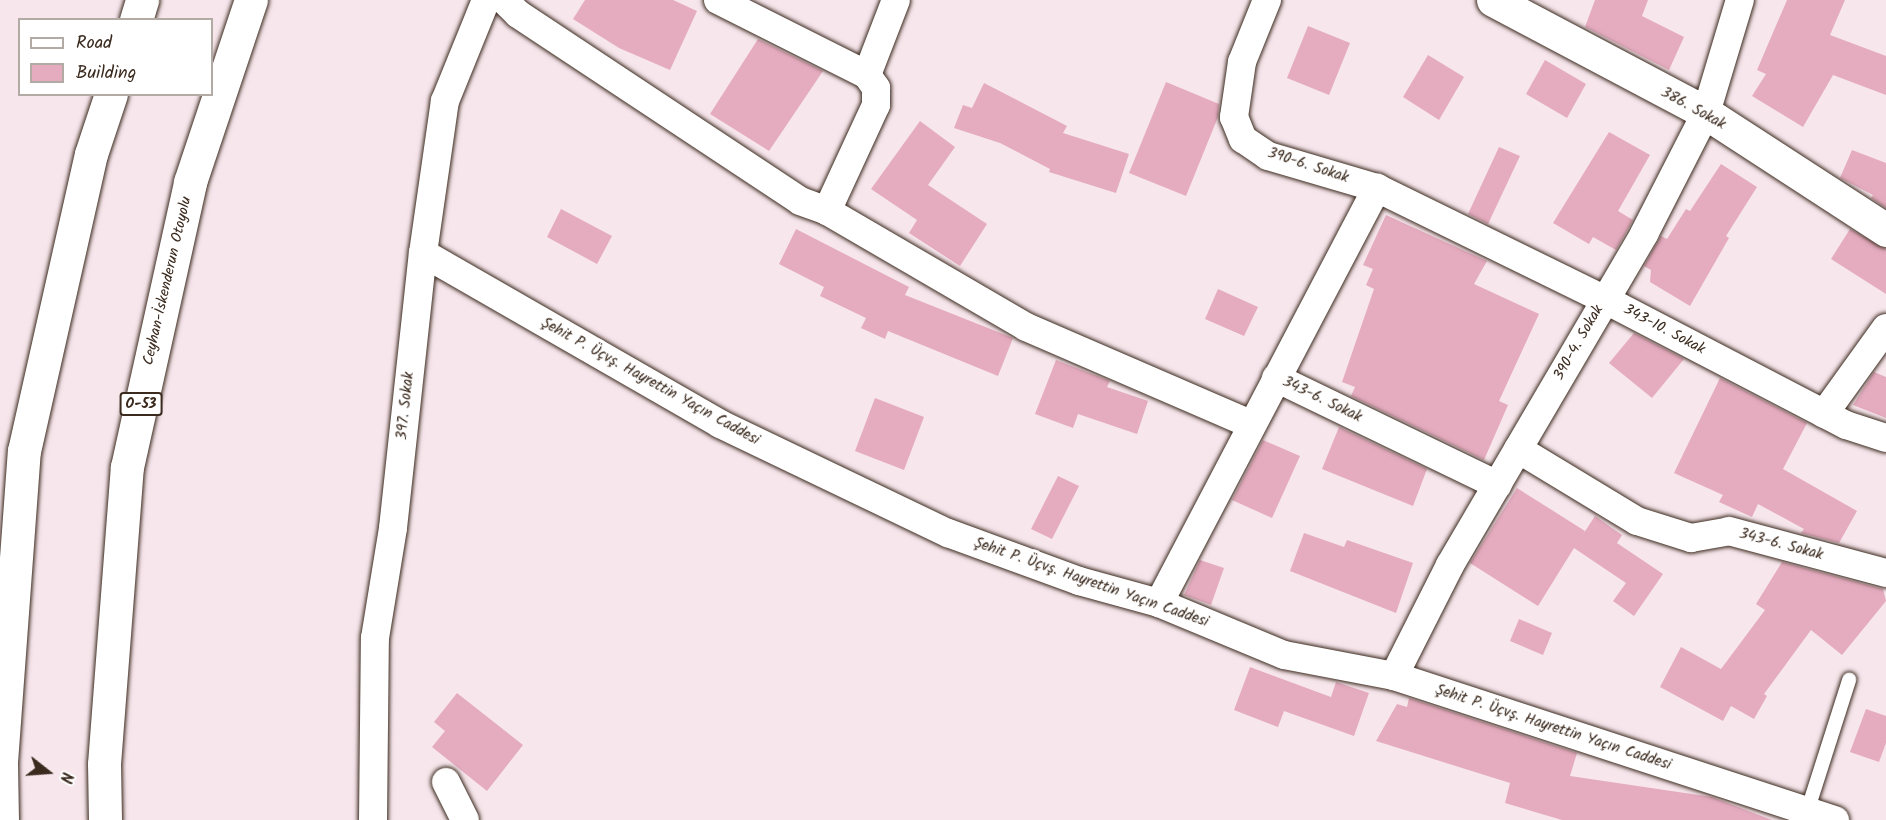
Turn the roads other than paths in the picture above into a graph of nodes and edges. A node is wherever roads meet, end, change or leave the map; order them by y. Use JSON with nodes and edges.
{"nodes":[{"id":1,"x":142,"y":0,"type":"edge"},
{"id":2,"x":251,"y":0,"type":"edge"},
{"id":3,"x":486,"y":0,"type":"edge"},
{"id":4,"x":504,"y":0,"type":"edge"},
{"id":5,"x":718,"y":0,"type":"edge"},
{"id":6,"x":896,"y":0,"type":"edge"},
{"id":7,"x":1267,"y":0,"type":"edge"},
{"id":8,"x":1493,"y":0,"type":"edge"},
{"id":9,"x":1740,"y":0,"type":"edge"},
{"id":10,"x":137,"y":18,"type":"edge"},
{"id":11,"x":867,"y":75,"type":"junction"},
{"id":12,"x":110,"y":96,"type":"edge"},
{"id":13,"x":1706,"y":113,"type":"junction"},
{"id":14,"x":1377,"y":188,"type":"junction"},
{"id":15,"x":827,"y":211,"type":"junction"},
{"id":16,"x":1886,"y":230,"type":"edge"},
{"id":17,"x":423,"y":253,"type":"junction"},
{"id":18,"x":1604,"y":299,"type":"junction"},
{"id":19,"x":1886,"y":328,"type":"edge"},
{"id":20,"x":1276,"y":378,"type":"junction"},
{"id":21,"x":1824,"y":414,"type":"junction"},
{"id":22,"x":1250,"y":424,"type":"junction"},
{"id":23,"x":1886,"y":438,"type":"edge"},
{"id":24,"x":1518,"y":449,"type":"junction"},
{"id":25,"x":1497,"y":485,"type":"junction"},
{"id":26,"x":1886,"y":573,"type":"edge"},
{"id":27,"x":1159,"y":603,"type":"junction"},
{"id":28,"x":1394,"y":676,"type":"junction"},
{"id":29,"x":1849,"y":680,"type":"dead end"},
{"id":30,"x":446,"y":782,"type":"dead end"},
{"id":31,"x":1808,"y":812,"type":"junction"},
{"id":32,"x":2,"y":820,"type":"edge"},
{"id":33,"x":105,"y":820,"type":"edge"},
{"id":34,"x":373,"y":820,"type":"edge"},
{"id":35,"x":465,"y":820,"type":"edge"},
{"id":36,"x":1835,"y":820,"type":"edge"}],
"edges":[{"from":1,"to":10,"type":"main road"},
{"from":2,"to":33,"type":"main road","name":"Ceyhan-İskenderun Otoyolu","number":"O-53"},
{"from":3,"to":17,"type":"street","name":"397. Sokak"},
{"from":4,"to":15,"type":"street"},
{"from":5,"to":11,"type":"street"},
{"from":6,"to":11,"type":"street"},
{"from":7,"to":14,"type":"street","name":"390-6. Sokak"},
{"from":8,"to":13,"type":"main road","name":"386. Sokak"},
{"from":9,"to":13,"type":"street","name":"390-4. Sokak"},
{"from":11,"to":15,"type":"street"},
{"from":12,"to":32,"type":"main road"},
{"from":13,"to":16,"type":"main road","name":"386. Sokak"},
{"from":13,"to":18,"type":"street","name":"390-4. Sokak"},
{"from":14,"to":18,"type":"street","name":"343-10. Sokak"},
{"from":14,"to":20,"type":"street"},
{"from":15,"to":22,"type":"street"},
{"from":17,"to":27,"type":"street","name":"Şehit P. Üçvş. Hayrettin Yaçın Caddesi"},
{"from":17,"to":34,"type":"street","name":"397. Sokak"},
{"from":18,"to":21,"type":"street","name":"343-10. Sokak"},
{"from":18,"to":24,"type":"street","name":"390-4. Sokak"},
{"from":19,"to":21,"type":"street"},
{"from":20,"to":22,"type":"street"},
{"from":20,"to":25,"type":"street","name":"343-6. Sokak"},
{"from":21,"to":23,"type":"street","name":"343-10. Sokak"},
{"from":22,"to":27,"type":"street"},
{"from":24,"to":25,"type":"street","name":"390-4. Sokak"},
{"from":24,"to":26,"type":"street","name":"343-6. Sokak"},
{"from":25,"to":28,"type":"street","name":"390-4. Sokak"},
{"from":27,"to":28,"type":"street","name":"Şehit P. Üçvş. Hayrettin Yaçın Caddesi"},
{"from":28,"to":31,"type":"street","name":"Şehit P. Üçvş. Hayrettin Yaçın Caddesi"},
{"from":29,"to":31,"type":"lane"},
{"from":30,"to":35,"type":"street"},
{"from":31,"to":36,"type":"street","name":"Şehit P. Üçvş. Hayrettin Yaçın Caddesi"}]}
